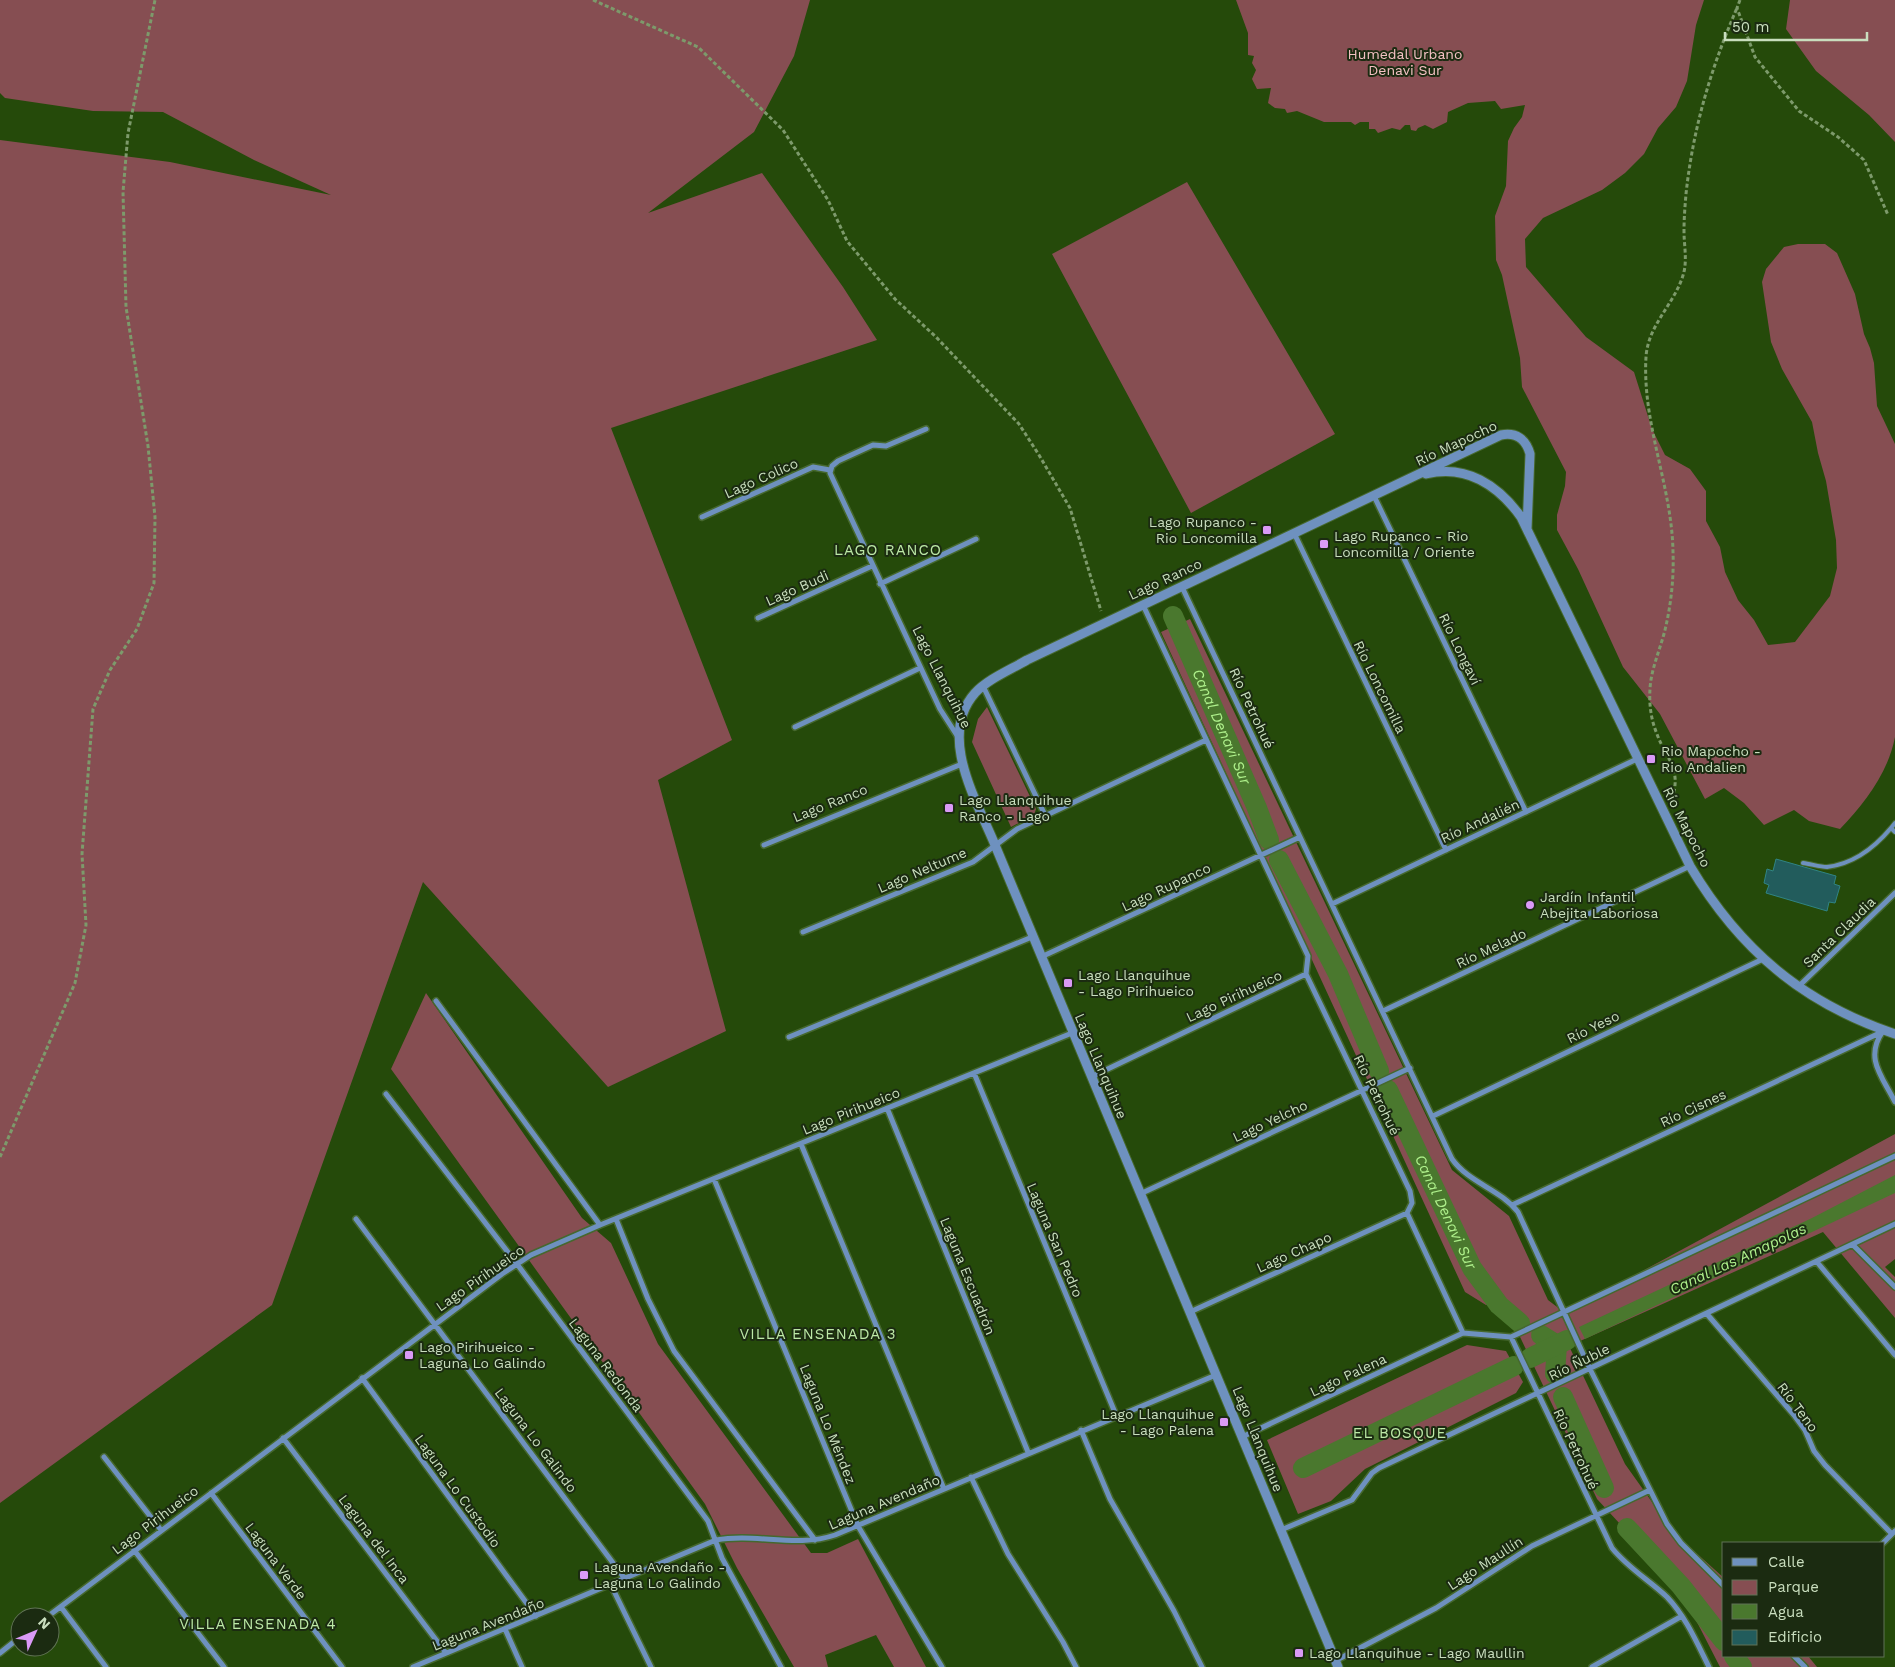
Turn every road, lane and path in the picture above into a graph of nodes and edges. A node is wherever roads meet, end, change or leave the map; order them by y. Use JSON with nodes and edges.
{"nodes":[{"id":1,"x":155,"y":0,"type":"edge"},
{"id":2,"x":593,"y":0,"type":"edge"},
{"id":3,"x":1740,"y":0,"type":"edge"},
{"id":4,"x":1737,"y":8,"type":"junction"},
{"id":5,"x":1888,"y":215,"type":"dead end"},
{"id":6,"x":926,"y":429,"type":"dead end"},
{"id":7,"x":830,"y":470,"type":"junction"},
{"id":8,"x":1415,"y":477,"type":"junction"},
{"id":9,"x":1374,"y":496,"type":"junction"},
{"id":10,"x":702,"y":517,"type":"dead end"},
{"id":11,"x":1527,"y":529,"type":"junction"},
{"id":12,"x":1294,"y":534,"type":"junction"},
{"id":13,"x":976,"y":539,"type":"dead end"},
{"id":14,"x":872,"y":566,"type":"junction"},
{"id":15,"x":880,"y":584,"type":"junction"},
{"id":16,"x":1182,"y":587,"type":"junction"},
{"id":17,"x":1143,"y":605,"type":"junction"},
{"id":18,"x":758,"y":618,"type":"dead end"},
{"id":19,"x":1105,"y":623,"type":"junction"},
{"id":20,"x":920,"y":668,"type":"junction"},
{"id":21,"x":983,"y":686,"type":"junction"},
{"id":22,"x":795,"y":727,"type":"dead end"},
{"id":23,"x":958,"y":737,"type":"junction"},
{"id":24,"x":1206,"y":740,"type":"junction"},
{"id":25,"x":1637,"y":759,"type":"junction"},
{"id":26,"x":962,"y":764,"type":"junction"},
{"id":27,"x":1526,"y":812,"type":"junction"},
{"id":28,"x":1664,"y":814,"type":"junction"},
{"id":29,"x":1045,"y":816,"type":"junction"},
{"id":30,"x":1895,"y":823,"type":"edge"},
{"id":31,"x":1891,"y":828,"type":"junction"},
{"id":32,"x":1895,"y":832,"type":"edge"},
{"id":33,"x":1300,"y":837,"type":"junction"},
{"id":34,"x":995,"y":845,"type":"junction"},
{"id":35,"x":764,"y":846,"type":"dead end"},
{"id":36,"x":1446,"y":850,"type":"junction"},
{"id":37,"x":1260,"y":855,"type":"junction"},
{"id":38,"x":1803,"y":863,"type":"dead end"},
{"id":39,"x":1690,"y":866,"type":"junction"},
{"id":40,"x":1895,"y":893,"type":"edge"},
{"id":41,"x":1332,"y":904,"type":"junction"},
{"id":42,"x":803,"y":932,"type":"dead end"},
{"id":43,"x":1032,"y":937,"type":"junction"},
{"id":44,"x":1041,"y":957,"type":"junction"},
{"id":45,"x":1763,"y":959,"type":"junction"},
{"id":46,"x":1306,"y":974,"type":"junction"},
{"id":47,"x":1798,"y":987,"type":"junction"},
{"id":48,"x":436,"y":1001,"type":"dead end"},
{"id":49,"x":1383,"y":1011,"type":"junction"},
{"id":50,"x":1884,"y":1030,"type":"junction"},
{"id":51,"x":1072,"y":1033,"type":"junction"},
{"id":52,"x":1895,"y":1034,"type":"edge"},
{"id":53,"x":789,"y":1038,"type":"dead end"},
{"id":54,"x":1410,"y":1068,"type":"junction"},
{"id":55,"x":974,"y":1073,"type":"junction"},
{"id":56,"x":1091,"y":1077,"type":"junction"},
{"id":57,"x":1362,"y":1091,"type":"junction"},
{"id":58,"x":386,"y":1094,"type":"dead end"},
{"id":59,"x":1895,"y":1102,"type":"edge"},
{"id":60,"x":887,"y":1108,"type":"junction"},
{"id":61,"x":1433,"y":1116,"type":"junction"},
{"id":62,"x":801,"y":1144,"type":"junction"},
{"id":63,"x":1895,"y":1156,"type":"edge"},
{"id":64,"x":0,"y":1157,"type":"edge"},
{"id":65,"x":714,"y":1179,"type":"junction"},
{"id":66,"x":1140,"y":1194,"type":"junction"},
{"id":67,"x":1512,"y":1205,"type":"junction"},
{"id":68,"x":1408,"y":1213,"type":"junction"},
{"id":69,"x":616,"y":1218,"type":"junction"},
{"id":70,"x":356,"y":1219,"type":"dead end"},
{"id":71,"x":1895,"y":1224,"type":"edge"},
{"id":72,"x":600,"y":1225,"type":"junction"},
{"id":73,"x":1853,"y":1245,"type":"junction"},
{"id":74,"x":1818,"y":1262,"type":"junction"},
{"id":75,"x":517,"y":1264,"type":"junction"},
{"id":76,"x":1895,"y":1287,"type":"edge"},
{"id":77,"x":1190,"y":1312,"type":"junction"},
{"id":78,"x":1565,"y":1314,"type":"junction"},
{"id":79,"x":1707,"y":1314,"type":"junction"},
{"id":80,"x":435,"y":1324,"type":"junction"},
{"id":81,"x":1463,"y":1333,"type":"junction"},
{"id":82,"x":1511,"y":1337,"type":"junction"},
{"id":83,"x":1895,"y":1355,"type":"edge"},
{"id":84,"x":1590,"y":1368,"type":"junction"},
{"id":85,"x":1216,"y":1375,"type":"junction"},
{"id":86,"x":362,"y":1378,"type":"junction"},
{"id":87,"x":1538,"y":1395,"type":"junction"},
{"id":88,"x":1116,"y":1415,"type":"junction"},
{"id":89,"x":1081,"y":1430,"type":"junction"},
{"id":90,"x":1242,"y":1437,"type":"junction"},
{"id":91,"x":283,"y":1438,"type":"junction"},
{"id":92,"x":1028,"y":1452,"type":"junction"},
{"id":93,"x":104,"y":1457,"type":"dead end"},
{"id":94,"x":972,"y":1477,"type":"junction"},
{"id":95,"x":944,"y":1489,"type":"junction"},
{"id":96,"x":1650,"y":1490,"type":"junction"},
{"id":97,"x":211,"y":1493,"type":"junction"},
{"id":98,"x":1595,"y":1515,"type":"junction"},
{"id":99,"x":858,"y":1526,"type":"junction"},
{"id":100,"x":161,"y":1530,"type":"junction"},
{"id":101,"x":1281,"y":1530,"type":"junction"},
{"id":102,"x":1893,"y":1532,"type":"edge"},
{"id":103,"x":716,"y":1540,"type":"junction"},
{"id":104,"x":815,"y":1540,"type":"junction"},
{"id":105,"x":1884,"y":1542,"type":"edge"},
{"id":106,"x":134,"y":1550,"type":"junction"},
{"id":107,"x":625,"y":1579,"type":"junction"},
{"id":108,"x":1722,"y":1584,"type":"edge"},
{"id":109,"x":611,"y":1585,"type":"junction"},
{"id":110,"x":61,"y":1606,"type":"joint"},
{"id":111,"x":536,"y":1616,"type":"junction"},
{"id":112,"x":1682,"y":1616,"type":"junction"},
{"id":113,"x":505,"y":1629,"type":"junction"},
{"id":114,"x":446,"y":1653,"type":"junction"},
{"id":115,"x":1795,"y":1657,"type":"edge"},
{"id":116,"x":1337,"y":1664,"type":"edge"},
{"id":117,"x":106,"y":1667,"type":"edge"},
{"id":118,"x":224,"y":1667,"type":"edge"},
{"id":119,"x":342,"y":1667,"type":"edge"},
{"id":120,"x":413,"y":1667,"type":"edge"},
{"id":121,"x":522,"y":1667,"type":"edge"},
{"id":122,"x":651,"y":1667,"type":"edge"},
{"id":123,"x":780,"y":1667,"type":"edge"},
{"id":124,"x":942,"y":1667,"type":"edge"},
{"id":125,"x":1076,"y":1667,"type":"edge"},
{"id":126,"x":1202,"y":1667,"type":"edge"},
{"id":127,"x":1592,"y":1667,"type":"edge"},
{"id":128,"x":1709,"y":1667,"type":"edge"},
{"id":129,"x":1805,"y":1667,"type":"edge"}],
"edges":[{"from":1,"to":64,"type":"path"},
{"from":2,"to":19,"type":"path"},
{"from":3,"to":4,"type":"path"},
{"from":4,"to":5,"type":"path"},
{"from":4,"to":28,"type":"path"},
{"from":6,"to":7,"type":"street"},
{"from":7,"to":10,"type":"street","name":"Lago Colico"},
{"from":7,"to":14,"type":"street","name":"Lago Llanquihue"},
{"from":8,"to":9,"type":"street","name":"Lago Ranco"},
{"from":8,"to":11,"type":"street","name":"Río Mapocho"},
{"from":8,"to":11,"type":"street","name":"Río Mapocho"},
{"from":9,"to":12,"type":"street","name":"Lago Ranco"},
{"from":9,"to":27,"type":"street","name":"Río Longaví"},
{"from":11,"to":25,"type":"street","name":"Río Mapocho"},
{"from":12,"to":16,"type":"street","name":"Lago Ranco"},
{"from":12,"to":36,"type":"street","name":"Río Loncomilla"},
{"from":13,"to":15,"type":"street"},
{"from":14,"to":15,"type":"street","name":"Lago Llanquihue"},
{"from":14,"to":18,"type":"street","name":"Lago Budi"},
{"from":15,"to":20,"type":"street","name":"Lago Llanquihue"},
{"from":16,"to":17,"type":"street","name":"Lago Ranco"},
{"from":16,"to":33,"type":"street","name":"Río Petrohué"},
{"from":17,"to":19,"type":"street","name":"Lago Ranco"},
{"from":17,"to":24,"type":"street","name":"Río Petrohué"},
{"from":19,"to":21,"type":"street","name":"Lago Ranco"},
{"from":20,"to":22,"type":"street"},
{"from":20,"to":23,"type":"street","name":"Lago Llanquihue"},
{"from":21,"to":23,"type":"street","name":"Lago Ranco"},
{"from":21,"to":29,"type":"street"},
{"from":23,"to":26,"type":"street","name":"Lago Llanquihue"},
{"from":24,"to":29,"type":"street","name":"Lago Neltume"},
{"from":24,"to":37,"type":"street","name":"Río Petrohué"},
{"from":25,"to":27,"type":"street","name":"Río Andalién"},
{"from":25,"to":28,"type":"street","name":"Río Mapocho"},
{"from":26,"to":34,"type":"street","name":"Lago Llanquihue"},
{"from":26,"to":35,"type":"street","name":"Lago Ranco"},
{"from":27,"to":36,"type":"street","name":"Río Andalién"},
{"from":28,"to":39,"type":"street","name":"Río Mapocho"},
{"from":29,"to":34,"type":"street","name":"Lago Neltume"},
{"from":30,"to":31,"type":"lane"},
{"from":31,"to":32,"type":"lane"},
{"from":31,"to":38,"type":"lane"},
{"from":33,"to":37,"type":"street","name":"Lago Rupanco"},
{"from":33,"to":41,"type":"street","name":"Río Petrohué"},
{"from":34,"to":42,"type":"street","name":"Lago Neltume"},
{"from":34,"to":43,"type":"street","name":"Lago Llanquihue"},
{"from":36,"to":41,"type":"street","name":"Río Andalién"},
{"from":37,"to":44,"type":"street","name":"Lago Rupanco"},
{"from":37,"to":46,"type":"street","name":"Río Petrohué"},
{"from":39,"to":45,"type":"street","name":"Río Mapocho"},
{"from":39,"to":49,"type":"street","name":"Río Melado"},
{"from":40,"to":47,"type":"street","name":"Santa Claudia"},
{"from":41,"to":49,"type":"street","name":"Río Petrohué"},
{"from":43,"to":44,"type":"street","name":"Lago Llanquihue"},
{"from":43,"to":53,"type":"street"},
{"from":44,"to":51,"type":"street","name":"Lago Llanquihue"},
{"from":45,"to":47,"type":"street","name":"Río Mapocho"},
{"from":45,"to":61,"type":"street","name":"Río Yeso"},
{"from":46,"to":56,"type":"street","name":"Lago Pirihueico"},
{"from":46,"to":57,"type":"street","name":"Río Petrohué"},
{"from":47,"to":50,"type":"street","name":"Río Mapocho"},
{"from":48,"to":72,"type":"street"},
{"from":49,"to":54,"type":"street","name":"Río Petrohué"},
{"from":50,"to":52,"type":"street","name":"Río Mapocho"},
{"from":50,"to":59,"type":"street"},
{"from":50,"to":67,"type":"street","name":"Río Cisnes"},
{"from":51,"to":55,"type":"street","name":"Lago Pirihueico"},
{"from":51,"to":56,"type":"street","name":"Lago Llanquihue"},
{"from":54,"to":57,"type":"street","name":"Lago Yelcho"},
{"from":54,"to":61,"type":"street","name":"Río Petrohué"},
{"from":55,"to":60,"type":"street","name":"Lago Pirihueico"},
{"from":55,"to":88,"type":"street","name":"Laguna San Pedro"},
{"from":56,"to":66,"type":"street","name":"Lago Llanquihue"},
{"from":57,"to":66,"type":"street","name":"Lago Yelcho"},
{"from":57,"to":68,"type":"street","name":"Río Petrohué"},
{"from":58,"to":75,"type":"street","name":"Laguna Redonda"},
{"from":60,"to":62,"type":"street","name":"Lago Pirihueico"},
{"from":60,"to":92,"type":"street","name":"Laguna Escuadrón"},
{"from":61,"to":67,"type":"street","name":"Río Petrohué"},
{"from":62,"to":65,"type":"street","name":"Lago Pirihueico"},
{"from":62,"to":95,"type":"street"},
{"from":63,"to":78,"type":"street"},
{"from":65,"to":69,"type":"street","name":"Lago Pirihueico"},
{"from":65,"to":99,"type":"street","name":"Laguna Lo Méndez"},
{"from":66,"to":77,"type":"street","name":"Lago Llanquihue"},
{"from":67,"to":78,"type":"street","name":"Río Petrohué"},
{"from":68,"to":77,"type":"street","name":"Lago Chapo"},
{"from":68,"to":81,"type":"street","name":"Río Petrohué"},
{"from":69,"to":72,"type":"street","name":"Lago Pirihueico"},
{"from":69,"to":104,"type":"street"},
{"from":70,"to":80,"type":"street","name":"Laguna Lo Galindo"},
{"from":71,"to":73,"type":"street","name":"Río Ñuble"},
{"from":72,"to":75,"type":"street","name":"Lago Pirihueico"},
{"from":73,"to":74,"type":"street","name":"Río Ñuble"},
{"from":73,"to":76,"type":"street"},
{"from":74,"to":79,"type":"street","name":"Río Ñuble"},
{"from":74,"to":83,"type":"street"},
{"from":75,"to":80,"type":"street","name":"Lago Pirihueico"},
{"from":75,"to":103,"type":"street","name":"Laguna Redonda"},
{"from":77,"to":85,"type":"street","name":"Lago Llanquihue"},
{"from":78,"to":82,"type":"street"},
{"from":78,"to":84,"type":"street","name":"Río Petrohué"},
{"from":79,"to":84,"type":"street","name":"Río Ñuble"},
{"from":79,"to":102,"type":"street","name":"Río Teno"},
{"from":80,"to":86,"type":"street","name":"Lago Pirihueico"},
{"from":80,"to":107,"type":"street","name":"Laguna Lo Galindo"},
{"from":81,"to":82,"type":"street"},
{"from":81,"to":90,"type":"street","name":"Lago Palena"},
{"from":82,"to":87,"type":"street","name":"Río Petrohué"},
{"from":84,"to":87,"type":"street","name":"Río Ñuble"},
{"from":84,"to":96,"type":"street","name":"Río Petrohué"},
{"from":85,"to":88,"type":"street","name":"Laguna Avendaño"},
{"from":85,"to":90,"type":"street","name":"Lago Llanquihue"},
{"from":86,"to":91,"type":"street","name":"Lago Pirihueico"},
{"from":86,"to":111,"type":"street","name":"Laguna Lo Custodio"},
{"from":87,"to":98,"type":"street","name":"Río Petrohué"},
{"from":87,"to":101,"type":"street","name":"Río Ñuble"},
{"from":88,"to":89,"type":"street","name":"Laguna Avendaño"},
{"from":89,"to":92,"type":"street","name":"Laguna Avendaño"},
{"from":89,"to":126,"type":"street"},
{"from":90,"to":101,"type":"street","name":"Lago Llanquihue"},
{"from":91,"to":97,"type":"street","name":"Lago Pirihueico"},
{"from":91,"to":114,"type":"street","name":"Laguna del Inca"},
{"from":92,"to":94,"type":"street","name":"Laguna Avendaño"},
{"from":93,"to":100,"type":"street"},
{"from":94,"to":95,"type":"street","name":"Laguna Avendaño"},
{"from":94,"to":125,"type":"street"},
{"from":95,"to":99,"type":"street","name":"Laguna Avendaño"},
{"from":96,"to":98,"type":"street","name":"Lago Maullín"},
{"from":96,"to":108,"type":"street","name":"Río Petrohué"},
{"from":97,"to":100,"type":"street","name":"Lago Pirihueico"},
{"from":97,"to":119,"type":"street","name":"Laguna Verde"},
{"from":98,"to":112,"type":"street","name":"Río Petrohué"},
{"from":98,"to":116,"type":"street","name":"Lago Maullín"},
{"from":99,"to":104,"type":"street","name":"Laguna Avendaño"},
{"from":99,"to":124,"type":"street","name":"Laguna Lo Méndez"},
{"from":100,"to":106,"type":"street","name":"Lago Pirihueico"},
{"from":101,"to":116,"type":"street","name":"Lago Llanquihue"},
{"from":102,"to":105,"type":"street"},
{"from":103,"to":104,"type":"street","name":"Laguna Avendaño"},
{"from":103,"to":107,"type":"street","name":"Laguna Avendaño"},
{"from":103,"to":123,"type":"street","name":"Laguna Redonda"},
{"from":106,"to":110,"type":"street","name":"Lago Pirihueico"},
{"from":106,"to":118,"type":"street"},
{"from":107,"to":109,"type":"street","name":"Laguna Avendaño"},
{"from":109,"to":111,"type":"street","name":"Laguna Avendaño"},
{"from":109,"to":122,"type":"street"},
{"from":110,"to":117,"type":"street"},
{"from":111,"to":113,"type":"street","name":"Laguna Avendaño"},
{"from":112,"to":127,"type":"street"},
{"from":112,"to":128,"type":"street","name":"Río Petrohué"},
{"from":113,"to":114,"type":"street","name":"Laguna Avendaño"},
{"from":113,"to":121,"type":"street"},
{"from":114,"to":120,"type":"street","name":"Laguna Avendaño"},
{"from":115,"to":129,"type":"street"}]}
